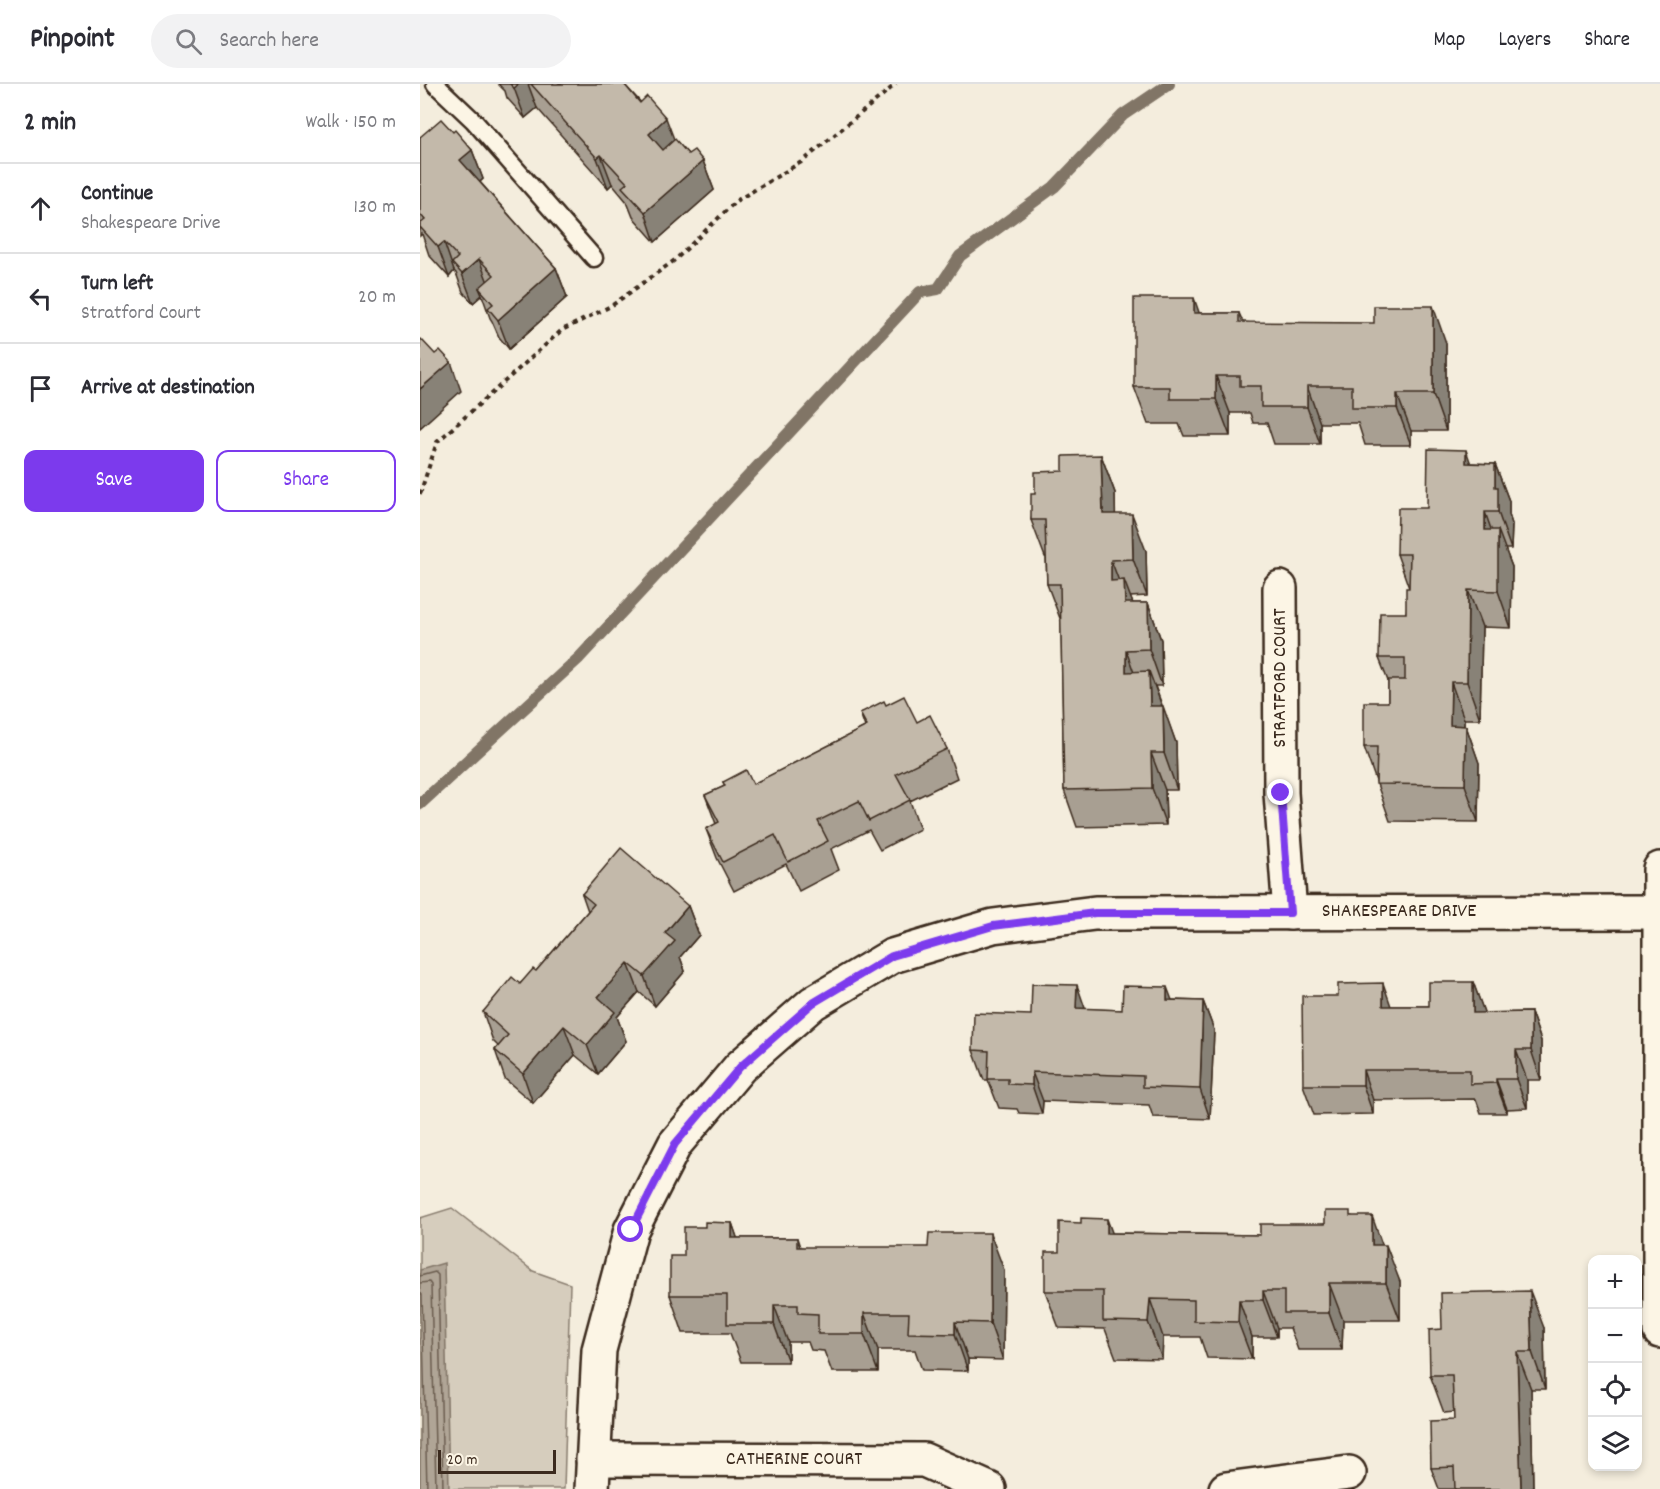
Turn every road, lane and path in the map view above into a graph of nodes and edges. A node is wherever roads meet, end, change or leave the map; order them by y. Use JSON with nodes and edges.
{"nodes":[{"id":1,"x":435,"y":84,"type":"edge"},
{"id":2,"x":896,"y":84,"type":"edge"},
{"id":3,"x":594,"y":258,"type":"dead end"},
{"id":4,"x":420,"y":494,"type":"edge"},
{"id":5,"x":1280,"y":588,"type":"dead end"},
{"id":6,"x":1660,"y":869,"type":"edge"},
{"id":7,"x":1660,"y":912,"type":"edge"},
{"id":8,"x":1290,"y":913,"type":"junction"},
{"id":9,"x":1660,"y":1331,"type":"edge"},
{"id":10,"x":1349,"y":1473,"type":"dead end"},
{"id":11,"x":592,"y":1474,"type":"edge"},
{"id":12,"x":989,"y":1489,"type":"edge"},
{"id":13,"x":1226,"y":1489,"type":"edge"}],
"edges":[{"from":1,"to":3,"type":"lane"},
{"from":2,"to":4,"type":"path"},
{"from":5,"to":8,"type":"street","name":"STRATFORD COURT"},
{"from":6,"to":7,"type":"street"},
{"from":7,"to":8,"type":"street","name":"SHAKESPEARE DRIVE"},
{"from":7,"to":9,"type":"street"},
{"from":8,"to":11,"type":"street","name":"SHAKESPEARE DRIVE"},
{"from":10,"to":13,"type":"street"},
{"from":11,"to":12,"type":"street","name":"CATHERINE COURT"}]}
